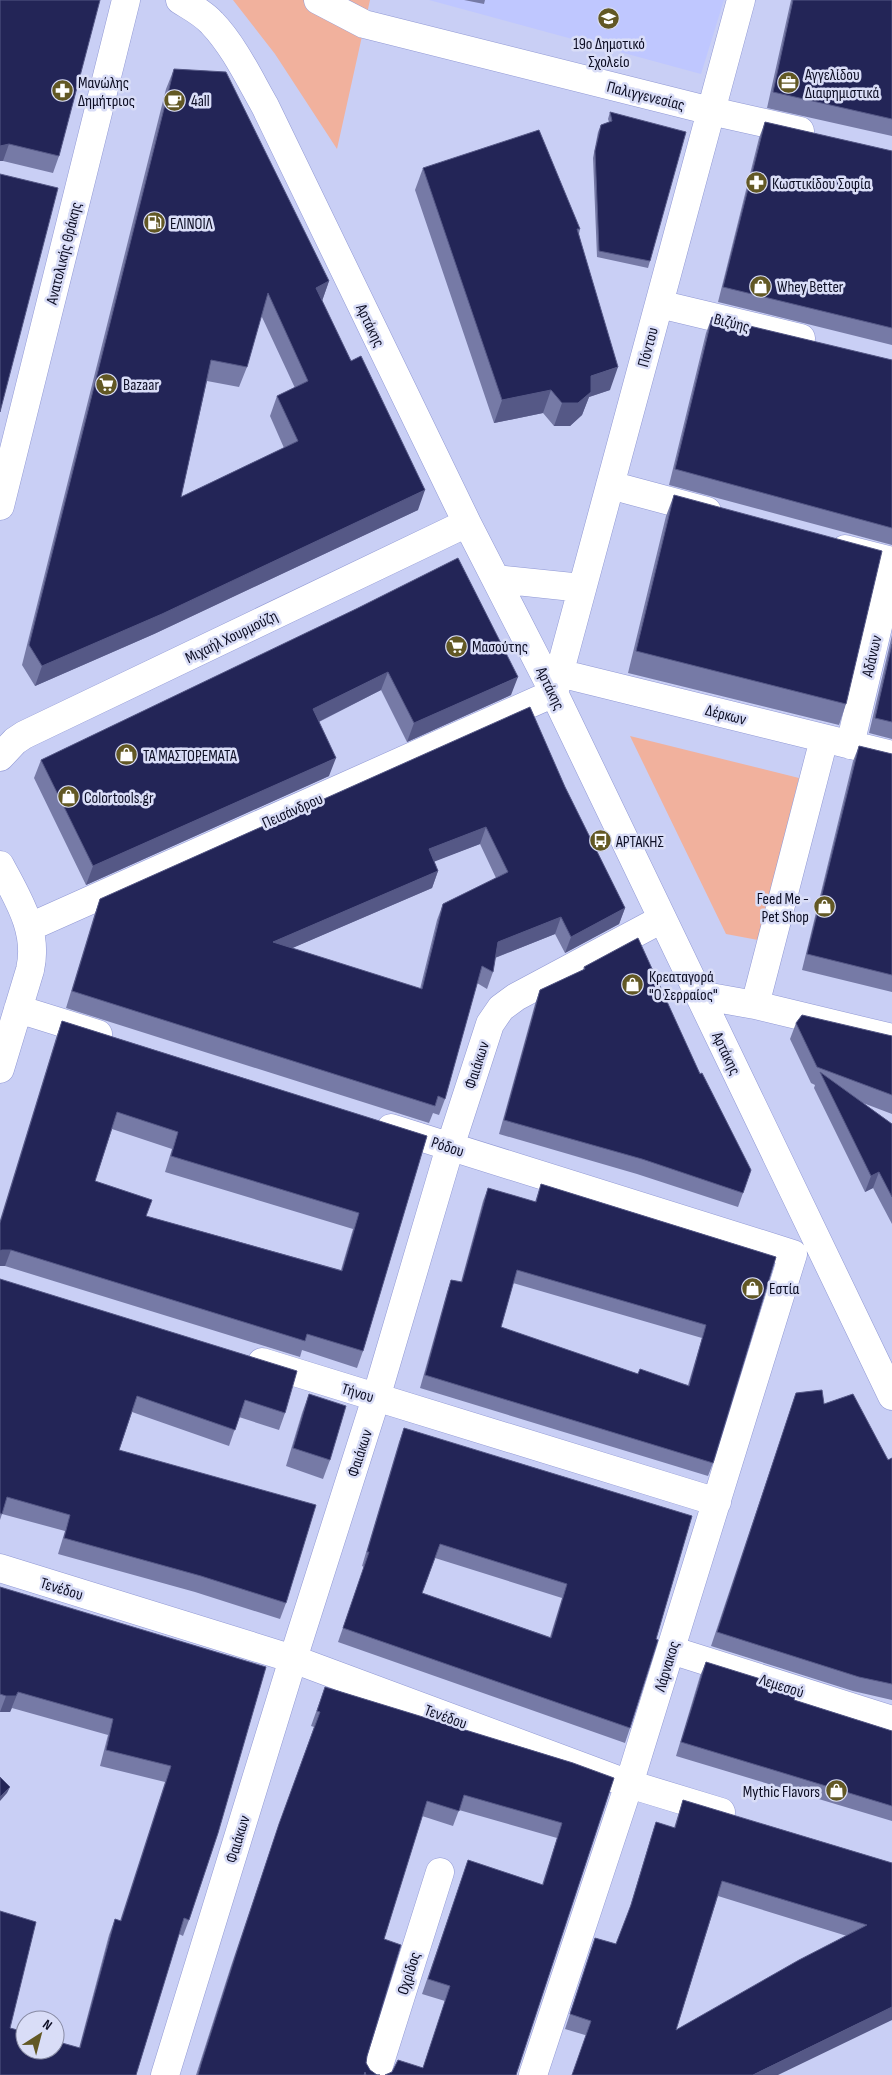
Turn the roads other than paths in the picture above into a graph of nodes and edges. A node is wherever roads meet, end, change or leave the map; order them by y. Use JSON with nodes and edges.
{"nodes":[{"id":1,"x":126,"y":0,"type":"edge"},
{"id":2,"x":180,"y":0,"type":"edge"},
{"id":3,"x":318,"y":0,"type":"edge"},
{"id":4,"x":741,"y":0,"type":"edge"},
{"id":5,"x":711,"y":111,"type":"junction"},
{"id":6,"x":825,"y":137,"type":"edge"},
{"id":7,"x":52,"y":188,"type":"edge"},
{"id":8,"x":78,"y":195,"type":"junction"},
{"id":9,"x":659,"y":304,"type":"junction"},
{"id":10,"x":827,"y":345,"type":"edge"},
{"id":11,"x":610,"y":485,"type":"junction"},
{"id":12,"x":0,"y":506,"type":"edge"},
{"id":13,"x":732,"y":518,"type":"edge"},
{"id":14,"x":467,"y":522,"type":"junction"},
{"id":15,"x":817,"y":541,"type":"edge"},
{"id":16,"x":892,"y":561,"type":"edge"},
{"id":17,"x":892,"y":567,"type":"edge"},
{"id":18,"x":496,"y":578,"type":"junction"},
{"id":19,"x":582,"y":588,"type":"junction"},
{"id":20,"x":556,"y":683,"type":"junction"},
{"id":21,"x":837,"y":742,"type":"junction"},
{"id":22,"x":892,"y":755,"type":"edge"},
{"id":23,"x":0,"y":757,"type":"edge"},
{"id":24,"x":0,"y":866,"type":"edge"},
{"id":25,"x":662,"y":919,"type":"junction"},
{"id":26,"x":30,"y":927,"type":"junction"},
{"id":27,"x":699,"y":995,"type":"junction"},
{"id":28,"x":755,"y":1005,"type":"junction"},
{"id":29,"x":18,"y":1009,"type":"junction"},
{"id":30,"x":892,"y":1038,"type":"edge"},
{"id":31,"x":122,"y":1042,"type":"edge"},
{"id":32,"x":0,"y":1069,"type":"edge"},
{"id":33,"x":365,"y":1120,"type":"edge"},
{"id":34,"x":450,"y":1147,"type":"junction"},
{"id":35,"x":818,"y":1241,"type":"junction"},
{"id":36,"x":793,"y":1254,"type":"junction"},
{"id":37,"x":235,"y":1354,"type":"edge"},
{"id":38,"x":892,"y":1396,"type":"edge"},
{"id":39,"x":376,"y":1398,"type":"junction"},
{"id":40,"x":716,"y":1502,"type":"junction"},
{"id":41,"x":0,"y":1568,"type":"edge"},
{"id":42,"x":671,"y":1650,"type":"junction"},
{"id":43,"x":292,"y":1659,"type":"junction"},
{"id":44,"x":892,"y":1720,"type":"edge"},
{"id":45,"x":629,"y":1784,"type":"junction"},
{"id":46,"x":742,"y":1818,"type":"edge"},
{"id":47,"x":440,"y":1872,"type":"dead end"},
{"id":48,"x":165,"y":2075,"type":"edge"},
{"id":49,"x":376,"y":2075,"type":"edge"},
{"id":50,"x":533,"y":2075,"type":"edge"}],
"edges":[{"from":1,"to":8,"type":"street","name":"Ανατολικής Θράκης"},
{"from":2,"to":14,"type":"street","name":"Αρτάκης"},
{"from":3,"to":5,"type":"street","name":"Παλιγγενεσίας"},
{"from":4,"to":5,"type":"street","name":"Πόντου"},
{"from":5,"to":6,"type":"street","name":"Παλιγγενεσίας"},
{"from":5,"to":9,"type":"street","name":"Πόντου"},
{"from":7,"to":8,"type":"street"},
{"from":8,"to":12,"type":"street","name":"Ανατολικής Θράκης"},
{"from":9,"to":10,"type":"street","name":"Βιζύης"},
{"from":9,"to":11,"type":"street","name":"Πόντου"},
{"from":11,"to":13,"type":"street"},
{"from":11,"to":19,"type":"street","name":"Πόντου"},
{"from":14,"to":18,"type":"street","name":"Αρτάκης"},
{"from":14,"to":23,"type":"street","name":"Μιχαήλ Χουρμούζη"},
{"from":15,"to":16,"type":"street"},
{"from":17,"to":21,"type":"street","name":"Αδάνων"},
{"from":18,"to":19,"type":"street"},
{"from":18,"to":20,"type":"street","name":"Αρτάκης"},
{"from":19,"to":20,"type":"street","name":"Πόντου"},
{"from":20,"to":21,"type":"street","name":"Δέρκων"},
{"from":20,"to":25,"type":"street","name":"Αρτάκης"},
{"from":20,"to":26,"type":"street","name":"Πεισάνδρου"},
{"from":21,"to":22,"type":"street","name":"Δέρκων"},
{"from":21,"to":28,"type":"street","name":"Αδάνων"},
{"from":24,"to":26,"type":"street"},
{"from":25,"to":27,"type":"street","name":"Αρτάκης"},
{"from":25,"to":34,"type":"street","name":"Φαιάκων"},
{"from":26,"to":29,"type":"street"},
{"from":27,"to":28,"type":"street"},
{"from":27,"to":35,"type":"street","name":"Αρτάκης"},
{"from":28,"to":30,"type":"street"},
{"from":29,"to":31,"type":"street"},
{"from":29,"to":32,"type":"street"},
{"from":33,"to":34,"type":"street","name":"Ρόδου"},
{"from":34,"to":36,"type":"street","name":"Ρόδου"},
{"from":34,"to":39,"type":"street","name":"Φαιάκων"},
{"from":35,"to":36,"type":"street"},
{"from":35,"to":38,"type":"street","name":"Αρτάκης"},
{"from":36,"to":40,"type":"street","name":"Λάρνακος"},
{"from":37,"to":39,"type":"street","name":"Τήνου"},
{"from":39,"to":40,"type":"street","name":"Τήνου"},
{"from":39,"to":43,"type":"street","name":"Φαιάκων"},
{"from":40,"to":42,"type":"street","name":"Λάρνακος"},
{"from":41,"to":43,"type":"street","name":"Τενέδου"},
{"from":42,"to":44,"type":"street","name":"Λεμεσού"},
{"from":42,"to":45,"type":"street","name":"Λάρνακος"},
{"from":43,"to":45,"type":"street","name":"Τενέδου"},
{"from":43,"to":48,"type":"street","name":"Φαιάκων"},
{"from":45,"to":46,"type":"street","name":"Τενέδου"},
{"from":45,"to":50,"type":"street","name":"Λάρνακος"},
{"from":47,"to":49,"type":"street","name":"Οχρίδος"}]}
